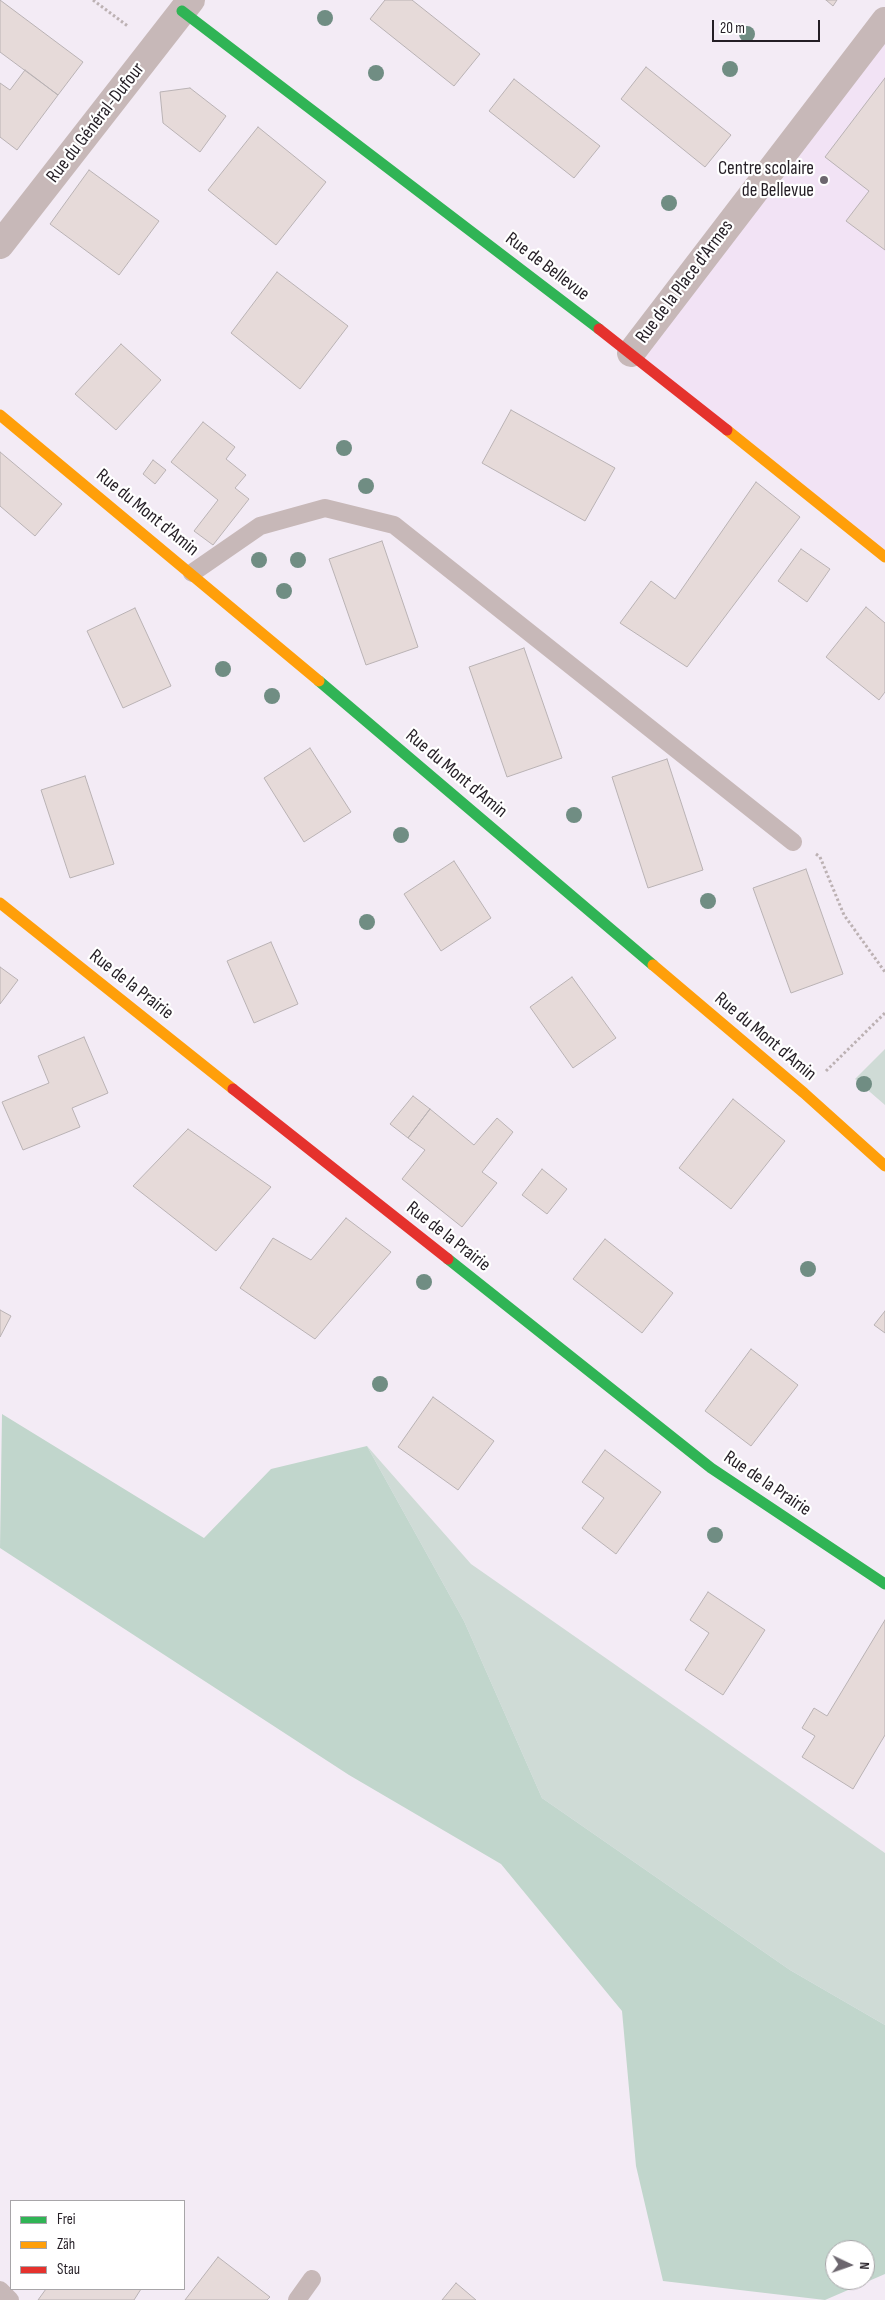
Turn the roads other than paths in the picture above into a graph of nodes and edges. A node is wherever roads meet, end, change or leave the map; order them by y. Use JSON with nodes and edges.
{"nodes":[{"id":1,"x":187,"y":6,"type":"edge"},
{"id":2,"x":885,"y":22,"type":"edge"},
{"id":3,"x":5,"y":229,"type":"edge"},
{"id":4,"x":631,"y":353,"type":"junction"},
{"id":5,"x":0,"y":415,"type":"edge"},
{"id":6,"x":885,"y":557,"type":"edge"},
{"id":7,"x":192,"y":573,"type":"junction"},
{"id":8,"x":793,"y":842,"type":"road end"},
{"id":9,"x":0,"y":903,"type":"edge"},
{"id":10,"x":885,"y":1166,"type":"edge"},
{"id":11,"x":885,"y":1584,"type":"edge"},
{"id":12,"x":312,"y":2279,"type":"dead end"},
{"id":13,"x":0,"y":2290,"type":"edge"},
{"id":14,"x":10,"y":2300,"type":"edge"},
{"id":15,"x":297,"y":2300,"type":"edge"}],
"edges":[{"from":1,"to":3,"type":"street","name":"Rue du Général-Dufour"},
{"from":1,"to":4,"type":"street","name":"Rue de Bellevue"},
{"from":2,"to":4,"type":"street","name":"Rue de la Place d'Armes"},
{"from":4,"to":6,"type":"street","name":"Rue de Bellevue"},
{"from":5,"to":7,"type":"street","name":"Rue du Mont d'Amin"},
{"from":7,"to":8,"type":"lane"},
{"from":7,"to":10,"type":"street","name":"Rue du Mont d'Amin"},
{"from":9,"to":11,"type":"street","name":"Rue de la Prairie"},
{"from":12,"to":15,"type":"lane"},
{"from":13,"to":14,"type":"lane"}]}
